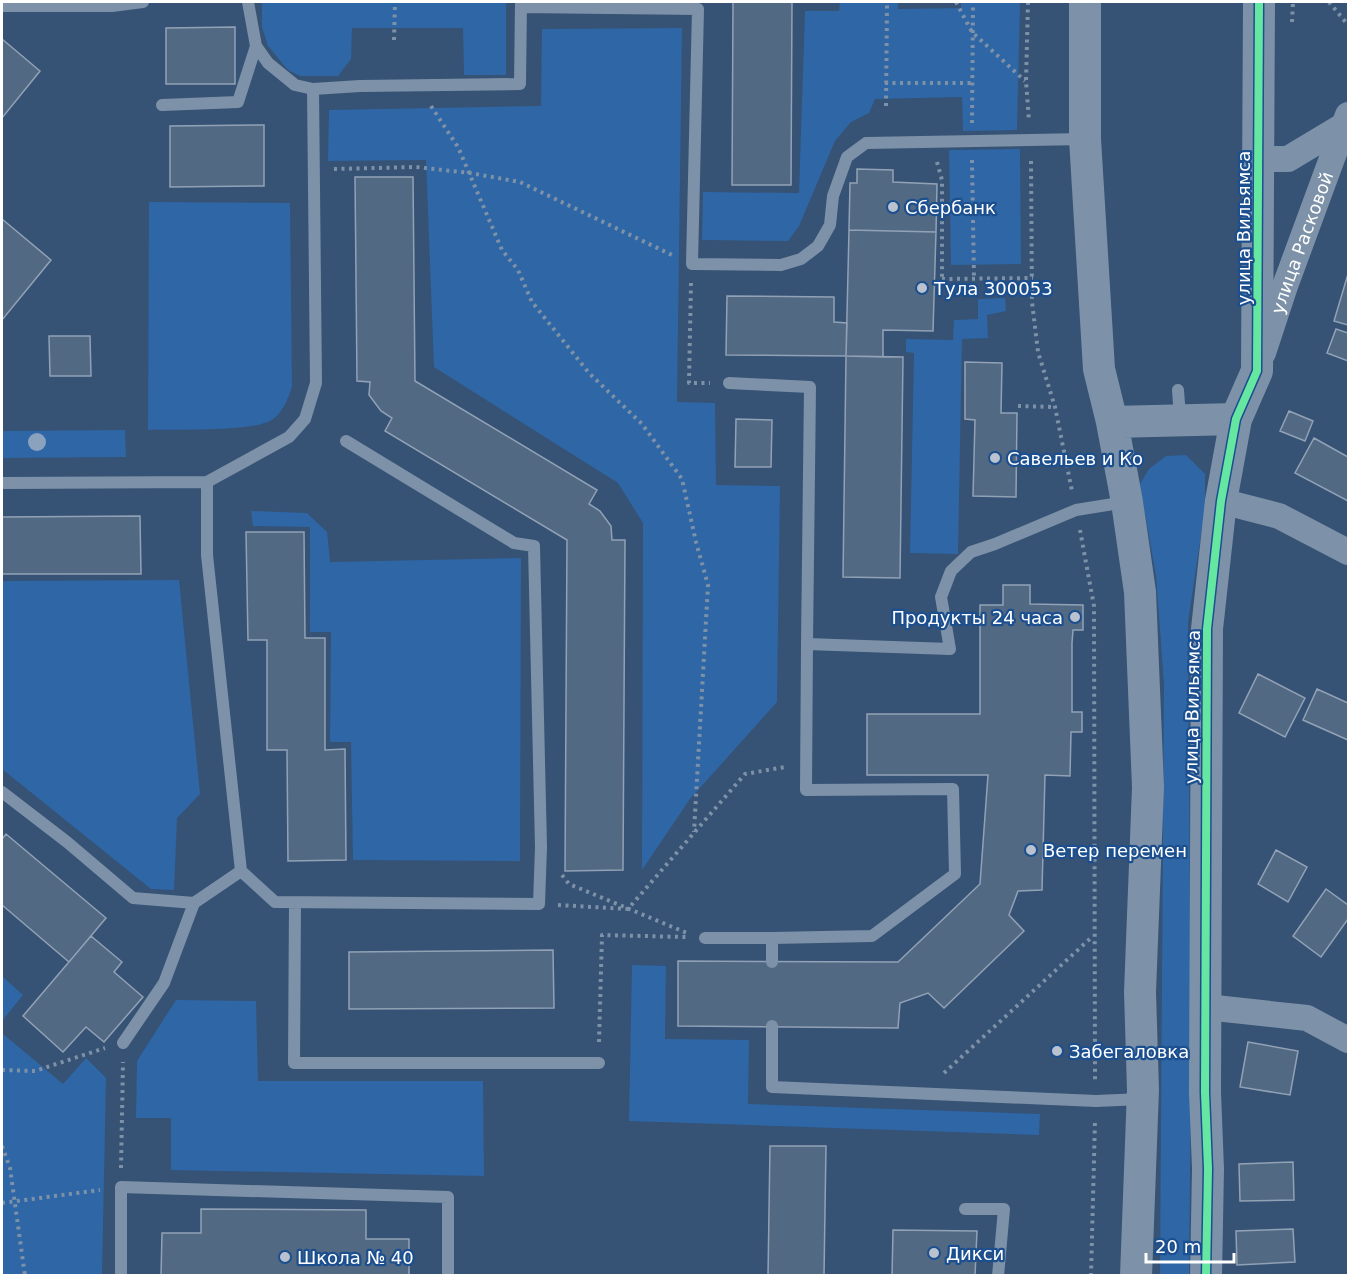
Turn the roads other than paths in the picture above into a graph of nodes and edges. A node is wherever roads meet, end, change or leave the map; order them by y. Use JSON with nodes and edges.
{"nodes":[{"id":1,"x":143,"y":2,"type":"edge"},
{"id":2,"x":248,"y":2,"type":"edge"},
{"id":3,"x":1085,"y":2,"type":"edge"},
{"id":4,"x":1259,"y":2,"type":"edge"},
{"id":5,"x":521,"y":4,"type":"edge"},
{"id":6,"x":2,"y":6,"type":"edge"},
{"id":7,"x":256,"y":46,"type":"junction"},
{"id":8,"x":314,"y":89,"type":"junction"},
{"id":9,"x":162,"y":105,"type":"dead end"},
{"id":10,"x":1347,"y":120,"type":"edge"},
{"id":11,"x":1085,"y":139,"type":"junction"},
{"id":12,"x":1258,"y":159,"type":"junction"},
{"id":13,"x":1257,"y":370,"type":"junction"},
{"id":14,"x":729,"y":383,"type":"road end"},
{"id":15,"x":1236,"y":419,"type":"junction"},
{"id":16,"x":1112,"y":422,"type":"junction"},
{"id":17,"x":346,"y":441,"type":"dead end"},
{"id":18,"x":207,"y":482,"type":"junction"},
{"id":19,"x":2,"y":483,"type":"edge"},
{"id":20,"x":1221,"y":501,"type":"junction"},
{"id":21,"x":1127,"y":502,"type":"junction"},
{"id":22,"x":1348,"y":552,"type":"edge"},
{"id":23,"x":807,"y":644,"type":"junction"},
{"id":24,"x":2,"y":792,"type":"edge"},
{"id":25,"x":241,"y":871,"type":"junction"},
{"id":26,"x":195,"y":903,"type":"junction"},
{"id":27,"x":295,"y":903,"type":"junction"},
{"id":28,"x":702,"y":938,"type":"road end"},
{"id":29,"x":772,"y":938,"type":"junction"},
{"id":30,"x":772,"y":962,"type":"dead end"},
{"id":31,"x":1206,"y":1007,"type":"junction"},
{"id":32,"x":772,"y":1026,"type":"dead end"},
{"id":33,"x":1348,"y":1040,"type":"edge"},
{"id":34,"x":123,"y":1043,"type":"road end"},
{"id":35,"x":599,"y":1063,"type":"road end"},
{"id":36,"x":1143,"y":1099,"type":"junction"},
{"id":37,"x":965,"y":1209,"type":"dead end"},
{"id":38,"x":121,"y":1275,"type":"edge"},
{"id":39,"x":448,"y":1275,"type":"edge"},
{"id":40,"x":998,"y":1275,"type":"edge"},
{"id":41,"x":1136,"y":1275,"type":"edge"},
{"id":42,"x":1206,"y":1275,"type":"edge"}],
"edges":[{"from":1,"to":6,"type":"lane"},
{"from":2,"to":7,"type":"lane"},
{"from":3,"to":11,"type":"street"},
{"from":4,"to":12,"type":"street","name":"улица Вильямса"},
{"from":5,"to":8,"type":"lane"},
{"from":5,"to":11,"type":"lane"},
{"from":7,"to":8,"type":"lane"},
{"from":7,"to":9,"type":"lane"},
{"from":8,"to":18,"type":"lane"},
{"from":10,"to":12,"type":"street"},
{"from":10,"to":13,"type":"street","name":"улица Расковой"},
{"from":11,"to":16,"type":"street"},
{"from":12,"to":13,"type":"street","name":"улица Вильямса"},
{"from":13,"to":15,"type":"street","name":"улица Вильямса"},
{"from":14,"to":23,"type":"lane"},
{"from":15,"to":16,"type":"street"},
{"from":15,"to":20,"type":"street","name":"улица Вильямса"},
{"from":16,"to":21,"type":"street"},
{"from":17,"to":27,"type":"lane"},
{"from":18,"to":19,"type":"lane"},
{"from":18,"to":25,"type":"lane"},
{"from":20,"to":22,"type":"street"},
{"from":20,"to":31,"type":"street","name":"улица Вильямса"},
{"from":21,"to":23,"type":"lane"},
{"from":21,"to":36,"type":"street"},
{"from":23,"to":29,"type":"lane"},
{"from":24,"to":26,"type":"lane"},
{"from":25,"to":26,"type":"lane"},
{"from":25,"to":27,"type":"lane"},
{"from":26,"to":34,"type":"lane"},
{"from":27,"to":35,"type":"lane"},
{"from":28,"to":29,"type":"lane"},
{"from":29,"to":30,"type":"lane"},
{"from":31,"to":33,"type":"street"},
{"from":31,"to":42,"type":"street","name":"улица Вильямса"},
{"from":32,"to":36,"type":"lane"},
{"from":36,"to":41,"type":"street"},
{"from":37,"to":40,"type":"lane"},
{"from":38,"to":39,"type":"lane"}]}
